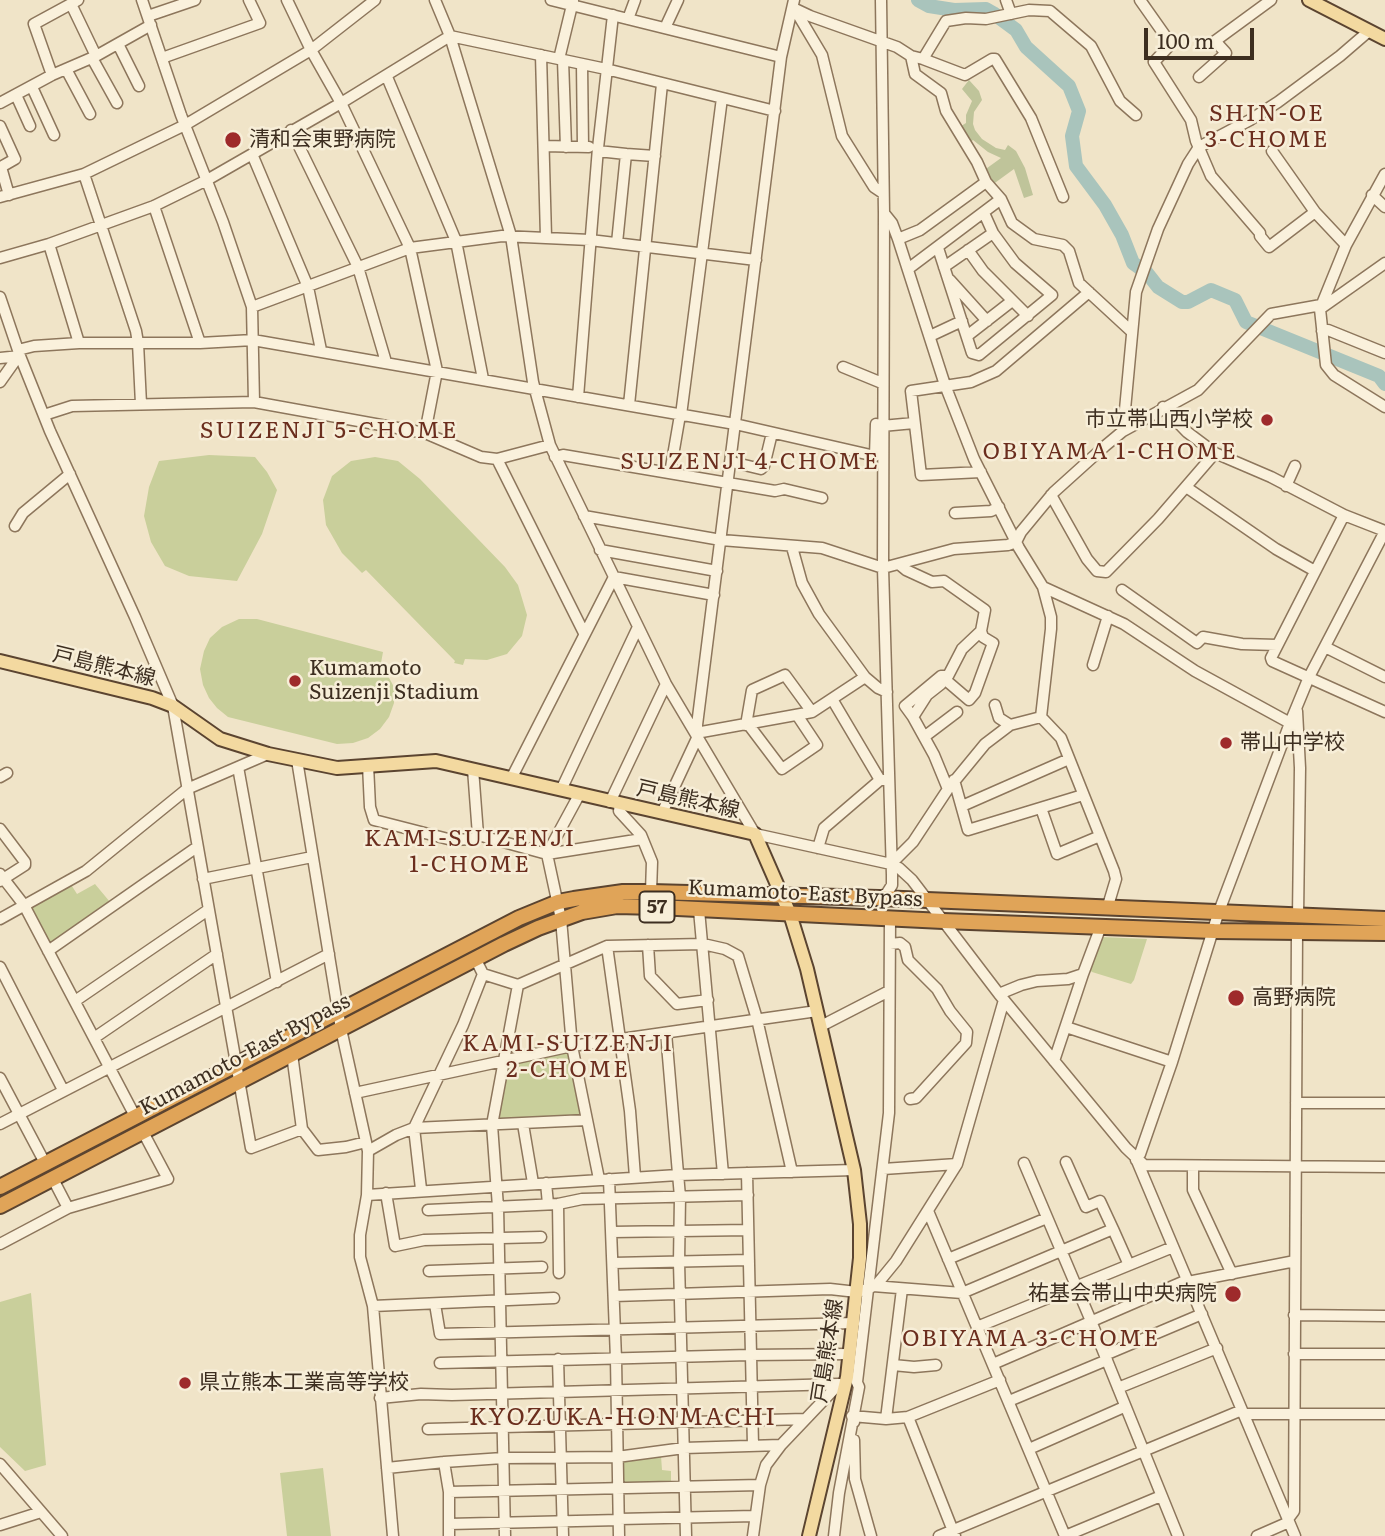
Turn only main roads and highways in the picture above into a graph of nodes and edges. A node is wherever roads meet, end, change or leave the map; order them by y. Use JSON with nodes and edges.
{"nodes":[{"id":1,"x":1309,"y":0,"type":"edge"},
{"id":2,"x":1385,"y":39,"type":"edge"},
{"id":3,"x":0,"y":661,"type":"edge"},
{"id":4,"x":783,"y":896,"type":"junction"},
{"id":5,"x":790,"y":914,"type":"junction"},
{"id":6,"x":1385,"y":919,"type":"edge"},
{"id":7,"x":1385,"y":933,"type":"edge"},
{"id":8,"x":0,"y":1187,"type":"edge"},
{"id":9,"x":0,"y":1206,"type":"edge"},
{"id":10,"x":809,"y":1536,"type":"edge"}],
"edges":[{"from":1,"to":2,"type":"main road"},
{"from":3,"to":4,"type":"main road","name":"戸島熊本線"},
{"from":4,"to":5,"type":"main road","name":"戸島熊本線"},
{"from":4,"to":6,"type":"highway","name":"Kumamoto-East Bypass","number":"57"},
{"from":4,"to":8,"type":"highway","name":"Kumamoto-East Bypass","number":"57"},
{"from":5,"to":7,"type":"highway","name":"Kumamoto-East Bypass","number":"57"},
{"from":5,"to":9,"type":"highway","name":"Kumamoto-East Bypass","number":"57"},
{"from":5,"to":10,"type":"main road","name":"戸島熊本線"}]}
